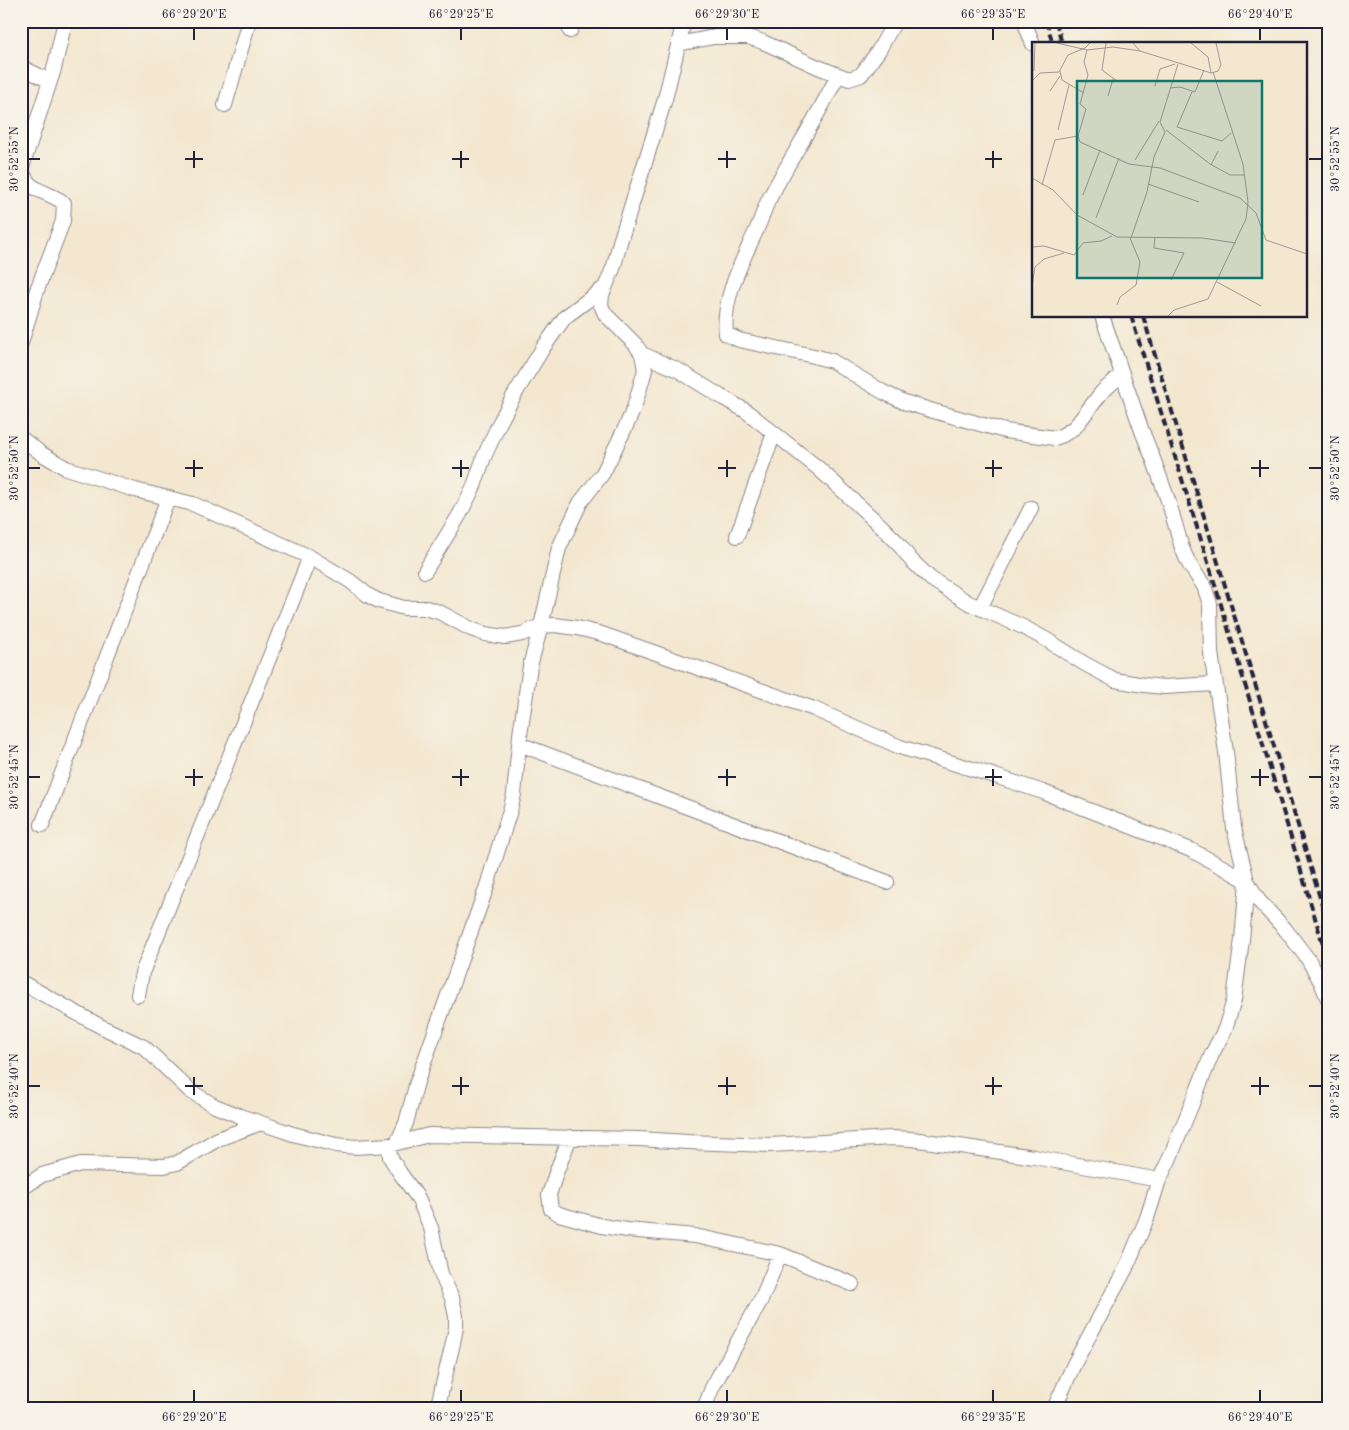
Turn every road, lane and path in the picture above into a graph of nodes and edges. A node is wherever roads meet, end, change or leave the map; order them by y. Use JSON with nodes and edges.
{"nodes":[{"id":1,"x":64,"y":21,"type":"edge"},
{"id":2,"x":249,"y":21,"type":"edge"},
{"id":3,"x":684,"y":21,"type":"edge"},
{"id":4,"x":895,"y":21,"type":"edge"},
{"id":5,"x":1024,"y":21,"type":"edge"},
{"id":6,"x":1032,"y":42,"type":"edge"},
{"id":7,"x":678,"y":44,"type":"junction"},
{"id":8,"x":21,"y":67,"type":"edge"},
{"id":9,"x":838,"y":75,"type":"junction"},
{"id":10,"x":50,"y":81,"type":"junction"},
{"id":11,"x":225,"y":105,"type":"dead end"},
{"id":12,"x":604,"y":288,"type":"junction"},
{"id":13,"x":1103,"y":318,"type":"edge"},
{"id":14,"x":21,"y":343,"type":"edge"},
{"id":15,"x":642,"y":354,"type":"junction"},
{"id":16,"x":1122,"y":374,"type":"junction"},
{"id":17,"x":774,"y":433,"type":"junction"},
{"id":18,"x":21,"y":438,"type":"edge"},
{"id":19,"x":168,"y":498,"type":"junction"},
{"id":20,"x":1031,"y":508,"type":"dead end"},
{"id":21,"x":737,"y":536,"type":"dead end"},
{"id":22,"x":310,"y":557,"type":"junction"},
{"id":23,"x":426,"y":571,"type":"dead end"},
{"id":24,"x":980,"y":608,"type":"junction"},
{"id":25,"x":541,"y":626,"type":"junction"},
{"id":26,"x":1215,"y":684,"type":"junction"},
{"id":27,"x":519,"y":744,"type":"junction"},
{"id":28,"x":42,"y":825,"type":"dead end"},
{"id":29,"x":1247,"y":881,"type":"junction"},
{"id":30,"x":887,"y":882,"type":"dead end"},
{"id":31,"x":21,"y":982,"type":"edge"},
{"id":32,"x":138,"y":995,"type":"dead end"},
{"id":33,"x":1328,"y":999,"type":"edge"},
{"id":34,"x":261,"y":1124,"type":"junction"},
{"id":35,"x":570,"y":1137,"type":"junction"},
{"id":36,"x":393,"y":1144,"type":"junction"},
{"id":37,"x":1159,"y":1180,"type":"junction"},
{"id":38,"x":21,"y":1189,"type":"edge"},
{"id":39,"x":780,"y":1254,"type":"junction"},
{"id":40,"x":852,"y":1284,"type":"dead end"},
{"id":41,"x":437,"y":1409,"type":"edge"},
{"id":42,"x":704,"y":1409,"type":"edge"},
{"id":43,"x":1054,"y":1409,"type":"edge"}],
"edges":[{"from":1,"to":10,"type":"street"},
{"from":2,"to":11,"type":"street"},
{"from":3,"to":7,"type":"street"},
{"from":4,"to":9,"type":"street"},
{"from":5,"to":6,"type":"street"},
{"from":7,"to":9,"type":"street"},
{"from":7,"to":12,"type":"street"},
{"from":8,"to":10,"type":"street"},
{"from":9,"to":16,"type":"street"},
{"from":10,"to":14,"type":"street"},
{"from":12,"to":15,"type":"street"},
{"from":12,"to":23,"type":"street"},
{"from":13,"to":16,"type":"street"},
{"from":15,"to":17,"type":"street"},
{"from":15,"to":25,"type":"street"},
{"from":16,"to":26,"type":"street"},
{"from":17,"to":21,"type":"street"},
{"from":17,"to":24,"type":"street"},
{"from":18,"to":19,"type":"street"},
{"from":19,"to":22,"type":"street"},
{"from":19,"to":28,"type":"street"},
{"from":20,"to":24,"type":"street"},
{"from":22,"to":25,"type":"street"},
{"from":22,"to":32,"type":"street"},
{"from":24,"to":26,"type":"street"},
{"from":25,"to":27,"type":"street"},
{"from":25,"to":29,"type":"street"},
{"from":26,"to":29,"type":"street"},
{"from":27,"to":30,"type":"street"},
{"from":27,"to":36,"type":"street"},
{"from":29,"to":33,"type":"street"},
{"from":29,"to":37,"type":"street"},
{"from":31,"to":34,"type":"street"},
{"from":34,"to":36,"type":"street"},
{"from":34,"to":38,"type":"street"},
{"from":35,"to":36,"type":"street"},
{"from":35,"to":37,"type":"street"},
{"from":35,"to":39,"type":"street"},
{"from":36,"to":41,"type":"street"},
{"from":37,"to":43,"type":"street"},
{"from":39,"to":40,"type":"street"},
{"from":39,"to":42,"type":"street"}]}
